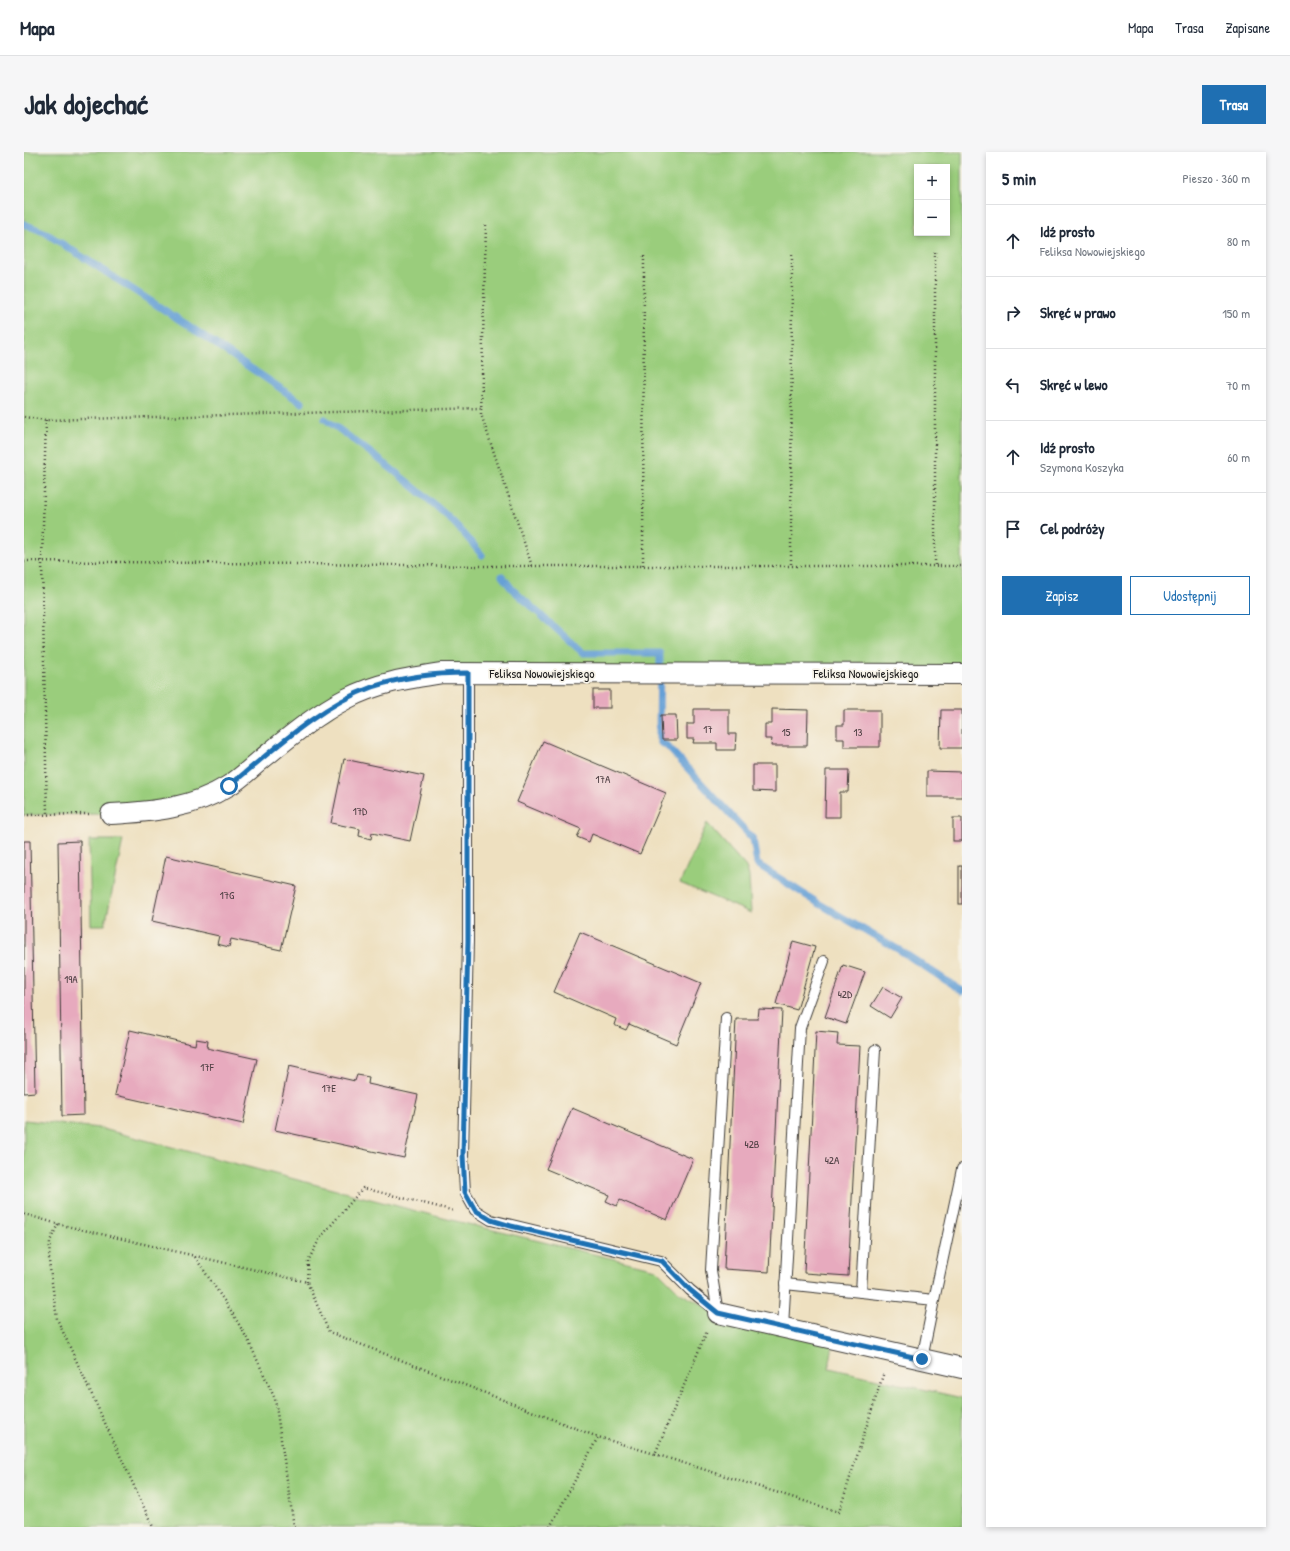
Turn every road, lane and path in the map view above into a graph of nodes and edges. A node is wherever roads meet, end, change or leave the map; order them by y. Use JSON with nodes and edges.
{"nodes":[{"id":1,"x":486,"y":225,"type":"dead end"},
{"id":2,"x":935,"y":250,"type":"dead end"},
{"id":3,"x":792,"y":254,"type":"dead end"},
{"id":4,"x":644,"y":255,"type":"dead end"},
{"id":5,"x":482,"y":408,"type":"junction"},
{"id":6,"x":24,"y":417,"type":"edge"},
{"id":7,"x":46,"y":420,"type":"junction"},
{"id":8,"x":24,"y":561,"type":"edge"},
{"id":9,"x":42,"y":561,"type":"junction"},
{"id":10,"x":791,"y":564,"type":"junction"},
{"id":11,"x":934,"y":565,"type":"junction"},
{"id":12,"x":532,"y":566,"type":"junction"},
{"id":13,"x":643,"y":566,"type":"junction"},
{"id":14,"x":962,"y":566,"type":"edge"},
{"id":15,"x":468,"y":673,"type":"junction"},
{"id":16,"x":962,"y":674,"type":"edge"},
{"id":17,"x":47,"y":814,"type":"junction"},
{"id":18,"x":111,"y":814,"type":"joint"},
{"id":19,"x":24,"y":815,"type":"edge"},
{"id":20,"x":824,"y":961,"type":"dead end"},
{"id":21,"x":726,"y":1018,"type":"dead end"},
{"id":22,"x":874,"y":1050,"type":"dead end"},
{"id":23,"x":962,"y":1169,"type":"edge"},
{"id":24,"x":24,"y":1214,"type":"edge"},
{"id":25,"x":491,"y":1220,"type":"junction"},
{"id":26,"x":58,"y":1224,"type":"junction"},
{"id":27,"x":195,"y":1257,"type":"junction"},
{"id":28,"x":307,"y":1282,"type":"junction"},
{"id":29,"x":785,"y":1284,"type":"junction"},
{"id":30,"x":861,"y":1292,"type":"junction"},
{"id":31,"x":934,"y":1300,"type":"junction"},
{"id":32,"x":718,"y":1313,"type":"junction"},
{"id":33,"x":782,"y":1327,"type":"junction"},
{"id":34,"x":891,"y":1352,"type":"junction"},
{"id":35,"x":922,"y":1359,"type":"junction"},
{"id":36,"x":962,"y":1368,"type":"edge"},
{"id":37,"x":598,"y":1437,"type":"junction"},
{"id":38,"x":655,"y":1454,"type":"junction"},
{"id":39,"x":153,"y":1527,"type":"edge"},
{"id":40,"x":294,"y":1527,"type":"edge"},
{"id":41,"x":550,"y":1527,"type":"edge"}],
"edges":[{"from":1,"to":5,"type":"path"},
{"from":2,"to":11,"type":"path"},
{"from":3,"to":10,"type":"path"},
{"from":4,"to":13,"type":"path"},
{"from":5,"to":7,"type":"path"},
{"from":5,"to":12,"type":"path"},
{"from":6,"to":7,"type":"path"},
{"from":7,"to":9,"type":"path"},
{"from":8,"to":9,"type":"path"},
{"from":9,"to":12,"type":"path"},
{"from":9,"to":17,"type":"path"},
{"from":10,"to":11,"type":"path"},
{"from":10,"to":13,"type":"path"},
{"from":11,"to":14,"type":"path"},
{"from":12,"to":13,"type":"path"},
{"from":15,"to":16,"type":"street","name":"Feliksa Nowowiejskiego"},
{"from":15,"to":18,"type":"street","name":"Feliksa Nowowiejskiego"},
{"from":15,"to":25,"type":"lane"},
{"from":17,"to":18,"type":"path"},
{"from":17,"to":19,"type":"path"},
{"from":20,"to":29,"type":"lane"},
{"from":21,"to":32,"type":"lane"},
{"from":22,"to":30,"type":"lane"},
{"from":23,"to":31,"type":"lane"},
{"from":24,"to":26,"type":"path"},
{"from":25,"to":28,"type":"path"},
{"from":25,"to":32,"type":"lane"},
{"from":26,"to":27,"type":"path"},
{"from":26,"to":39,"type":"path"},
{"from":27,"to":28,"type":"path"},
{"from":27,"to":40,"type":"path"},
{"from":28,"to":37,"type":"path"},
{"from":29,"to":30,"type":"lane"},
{"from":29,"to":33,"type":"lane"},
{"from":30,"to":31,"type":"lane"},
{"from":31,"to":35,"type":"lane"},
{"from":32,"to":33,"type":"street"},
{"from":32,"to":38,"type":"path"},
{"from":33,"to":34,"type":"street"},
{"from":34,"to":35,"type":"street"},
{"from":34,"to":38,"type":"path"},
{"from":35,"to":36,"type":"street"},
{"from":37,"to":38,"type":"path"},
{"from":37,"to":41,"type":"path"}]}
